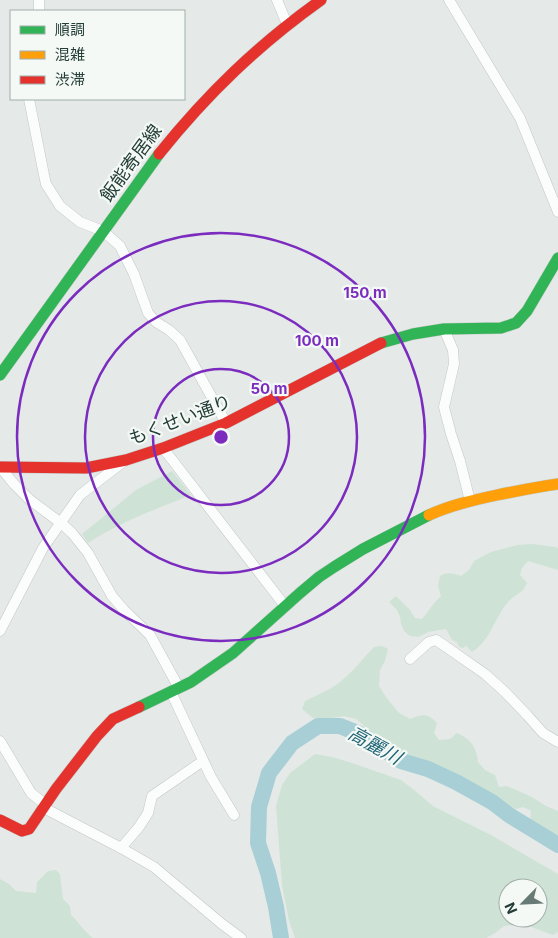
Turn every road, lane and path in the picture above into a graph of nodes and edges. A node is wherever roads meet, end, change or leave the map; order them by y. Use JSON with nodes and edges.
{"nodes":[{"id":1,"x":278,"y":0,"type":"edge"},
{"id":2,"x":321,"y":0,"type":"edge"},
{"id":3,"x":449,"y":0,"type":"edge"},
{"id":4,"x":287,"y":24,"type":"junction"},
{"id":5,"x":29,"y":100,"type":"edge"},
{"id":6,"x":558,"y":212,"type":"edge"},
{"id":7,"x":103,"y":231,"type":"junction"},
{"id":8,"x":558,"y":258,"type":"edge"},
{"id":9,"x":444,"y":329,"type":"junction"},
{"id":10,"x":0,"y":375,"type":"edge"},
{"id":11,"x":226,"y":423,"type":"junction"},
{"id":12,"x":163,"y":448,"type":"junction"},
{"id":13,"x":126,"y":460,"type":"junction"},
{"id":14,"x":0,"y":467,"type":"edge"},
{"id":15,"x":558,"y":484,"type":"edge"},
{"id":16,"x":470,"y":501,"type":"junction"},
{"id":17,"x":61,"y":523,"type":"junction"},
{"id":18,"x":285,"y":606,"type":"junction"},
{"id":19,"x":0,"y":630,"type":"edge"},
{"id":20,"x":410,"y":659,"type":"dead end"},
{"id":21,"x":175,"y":690,"type":"junction"},
{"id":22,"x":0,"y":741,"type":"edge"},
{"id":23,"x":558,"y":742,"type":"edge"},
{"id":24,"x":203,"y":761,"type":"junction"},
{"id":25,"x":45,"y":807,"type":"junction"},
{"id":26,"x":234,"y":815,"type":"dead end"},
{"id":27,"x":0,"y":820,"type":"edge"},
{"id":28,"x":122,"y":848,"type":"junction"},
{"id":29,"x":241,"y":938,"type":"edge"}],
"edges":[{"from":1,"to":4,"type":"street"},
{"from":2,"to":4,"type":"street","name":"飯能寄居線"},
{"from":3,"to":6,"type":"street"},
{"from":4,"to":7,"type":"street","name":"飯能寄居線"},
{"from":5,"to":7,"type":"street"},
{"from":7,"to":10,"type":"street","name":"飯能寄居線"},
{"from":7,"to":11,"type":"street"},
{"from":8,"to":9,"type":"street","name":"もくせい通り"},
{"from":9,"to":11,"type":"street","name":"もくせい通り"},
{"from":9,"to":16,"type":"street"},
{"from":11,"to":12,"type":"street","name":"もくせい通り"},
{"from":12,"to":13,"type":"street","name":"もくせい通り"},
{"from":12,"to":18,"type":"street"},
{"from":13,"to":14,"type":"street","name":"もくせい通り"},
{"from":13,"to":17,"type":"street"},
{"from":14,"to":17,"type":"street"},
{"from":15,"to":16,"type":"street"},
{"from":16,"to":18,"type":"street"},
{"from":17,"to":19,"type":"street"},
{"from":17,"to":21,"type":"street"},
{"from":18,"to":21,"type":"street"},
{"from":20,"to":23,"type":"street"},
{"from":21,"to":24,"type":"street"},
{"from":21,"to":25,"type":"street"},
{"from":22,"to":25,"type":"street"},
{"from":24,"to":26,"type":"street"},
{"from":24,"to":28,"type":"street"},
{"from":25,"to":27,"type":"street"},
{"from":25,"to":28,"type":"street"},
{"from":28,"to":29,"type":"street"}]}
